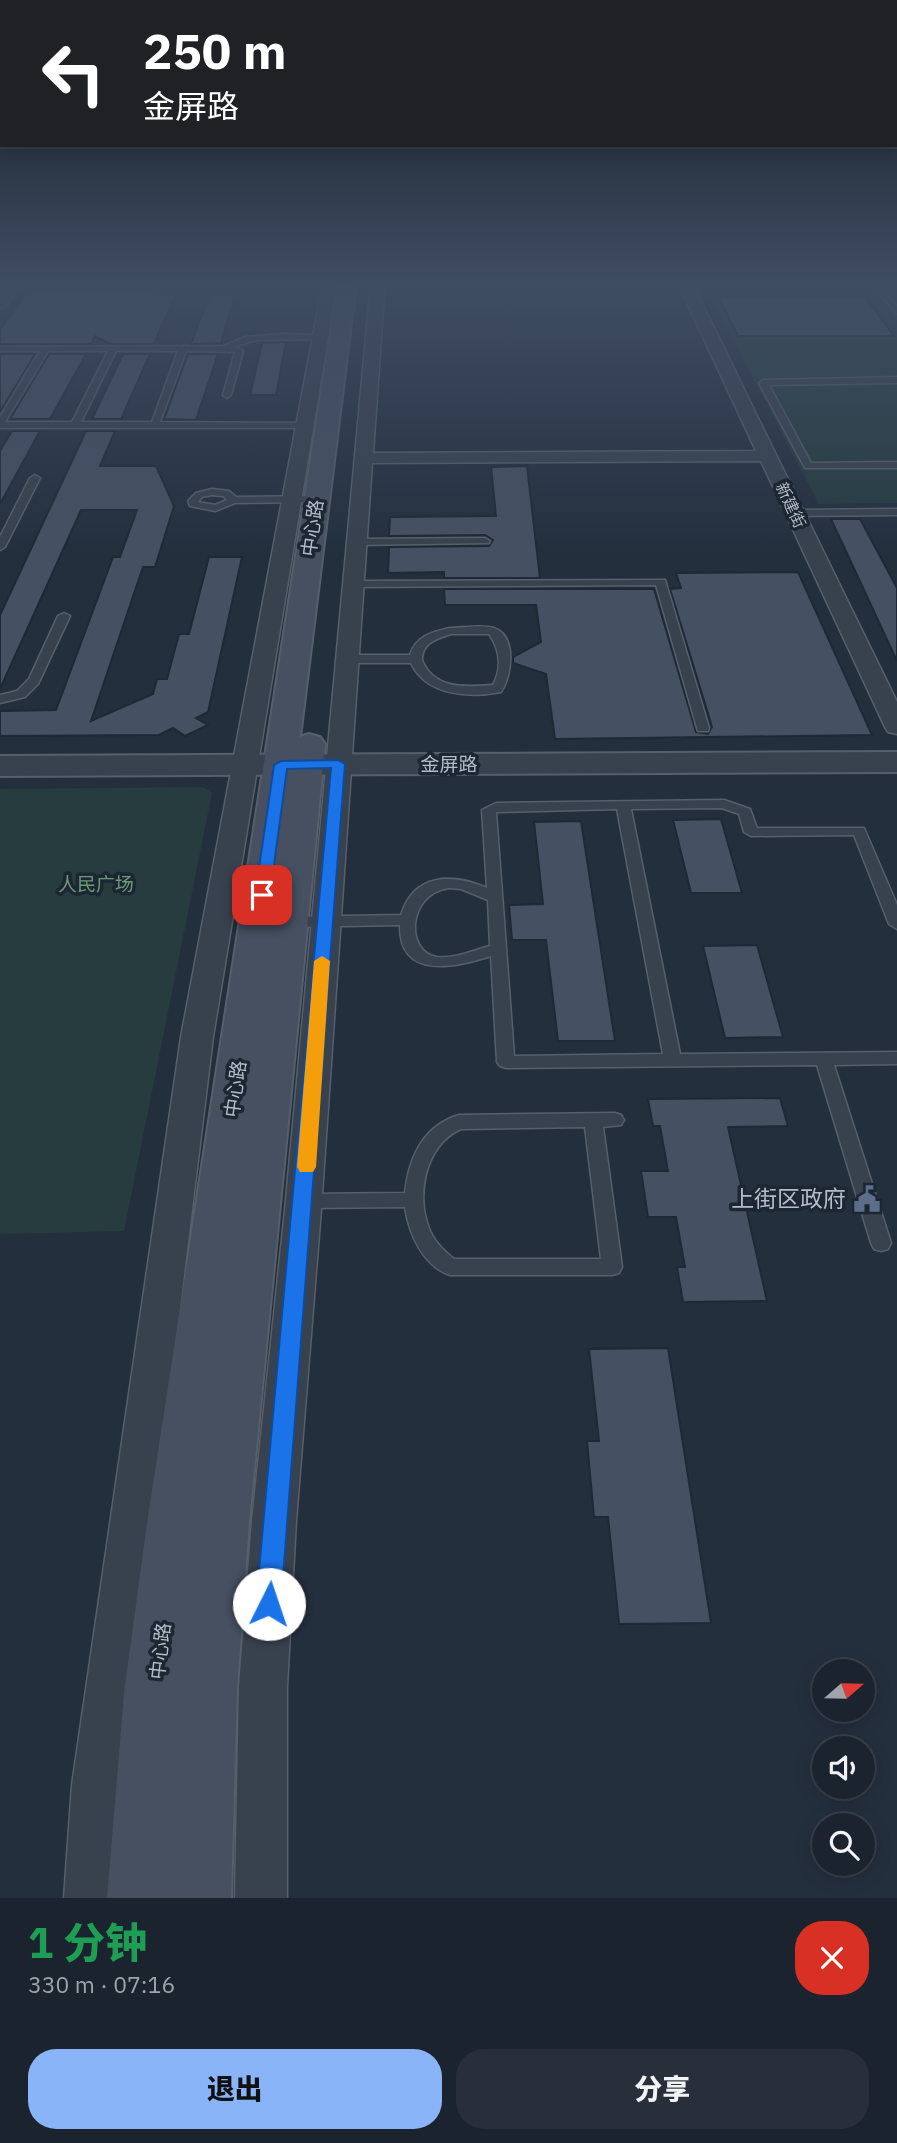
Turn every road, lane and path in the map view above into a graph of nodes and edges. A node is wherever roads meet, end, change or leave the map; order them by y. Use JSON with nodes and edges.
{"nodes":[{"id":1,"x":32,"y":372,"type":"edge"},
{"id":2,"x":102,"y":372,"type":"edge"},
{"id":3,"x":175,"y":372,"type":"edge"},
{"id":4,"x":233,"y":372,"type":"edge"},
{"id":5,"x":314,"y":372,"type":"edge"},
{"id":6,"x":329,"y":372,"type":"edge"},
{"id":7,"x":349,"y":372,"type":"edge"},
{"id":8,"x":370,"y":372,"type":"edge"},
{"id":9,"x":727,"y":372,"type":"edge"},
{"id":10,"x":897,"y":380,"type":"edge"},
{"id":11,"x":227,"y":394,"type":"dead end"},
{"id":12,"x":0,"y":425,"type":"edge"},
{"id":13,"x":75,"y":425,"type":"junction"},
{"id":14,"x":155,"y":425,"type":"junction"},
{"id":15,"x":305,"y":426,"type":"junction"},
{"id":16,"x":768,"y":457,"type":"junction"},
{"id":17,"x":362,"y":458,"type":"junction"},
{"id":18,"x":897,"y":465,"type":"edge"},
{"id":19,"x":35,"y":478,"type":"dead end"},
{"id":20,"x":233,"y":499,"type":"dead end"},
{"id":21,"x":304,"y":499,"type":"junction"},
{"id":22,"x":897,"y":512,"type":"edge"},
{"id":23,"x":794,"y":513,"type":"junction"},
{"id":24,"x":485,"y":541,"type":"dead end"},
{"id":25,"x":355,"y":542,"type":"junction"},
{"id":26,"x":0,"y":547,"type":"edge"},
{"id":27,"x":352,"y":584,"type":"junction"},
{"id":28,"x":64,"y":616,"type":"dead end"},
{"id":29,"x":346,"y":659,"type":"junction"},
{"id":30,"x":416,"y":659,"type":"junction"},
{"id":31,"x":0,"y":699,"type":"edge"},
{"id":32,"x":703,"y":727,"type":"dead end"},
{"id":33,"x":897,"y":727,"type":"edge"},
{"id":34,"x":897,"y":762,"type":"edge"},
{"id":35,"x":293,"y":765,"type":"junction"},
{"id":36,"x":0,"y":766,"type":"edge"},
{"id":37,"x":623,"y":805,"type":"junction"},
{"id":38,"x":495,"y":898,"type":"junction"},
{"id":39,"x":407,"y":920,"type":"junction"},
{"id":40,"x":307,"y":922,"type":"junction"},
{"id":41,"x":897,"y":924,"type":"edge"},
{"id":42,"x":498,"y":948,"type":"junction"},
{"id":43,"x":897,"y":1058,"type":"edge"},
{"id":44,"x":824,"y":1059,"type":"junction"},
{"id":45,"x":673,"y":1060,"type":"junction"},
{"id":46,"x":593,"y":1120,"type":"junction"},
{"id":47,"x":615,"y":1120,"type":"dead end"},
{"id":48,"x":415,"y":1200,"type":"junction"},
{"id":49,"x":304,"y":1201,"type":"junction"},
{"id":50,"x":881,"y":1243,"type":"dead end"},
{"id":51,"x":90,"y":1898,"type":"edge"},
{"id":52,"x":141,"y":1898,"type":"edge"},
{"id":53,"x":197,"y":1898,"type":"edge"},
{"id":54,"x":261,"y":1898,"type":"edge"}],
"edges":[{"from":1,"to":12,"type":"lane"},
{"from":2,"to":13,"type":"lane"},
{"from":3,"to":14,"type":"lane"},
{"from":4,"to":11,"type":"lane"},
{"from":5,"to":15,"type":"street"},
{"from":6,"to":21,"type":"main road","name":"中心路"},
{"from":7,"to":35,"type":"main road","name":"中心路"},
{"from":8,"to":17,"type":"street"},
{"from":9,"to":16,"type":"street","name":"新建街"},
{"from":10,"to":18,"type":"lane"},
{"from":12,"to":13,"type":"lane"},
{"from":13,"to":14,"type":"lane"},
{"from":14,"to":15,"type":"lane"},
{"from":15,"to":21,"type":"street"},
{"from":16,"to":17,"type":"street"},
{"from":16,"to":23,"type":"street","name":"新建街"},
{"from":17,"to":25,"type":"street"},
{"from":19,"to":26,"type":"lane"},
{"from":20,"to":21,"type":"lane"},
{"from":21,"to":35,"type":"main road","name":"中心路"},
{"from":22,"to":23,"type":"lane"},
{"from":23,"to":33,"type":"street","name":"新建街"},
{"from":24,"to":25,"type":"lane"},
{"from":25,"to":27,"type":"street"},
{"from":27,"to":29,"type":"street"},
{"from":27,"to":32,"type":"lane"},
{"from":28,"to":31,"type":"lane"},
{"from":29,"to":30,"type":"lane"},
{"from":29,"to":35,"type":"street"},
{"from":30,"to":30,"type":"lane"},
{"from":34,"to":35,"type":"street","name":"金屏路"},
{"from":35,"to":36,"type":"street","name":"金屏路"},
{"from":35,"to":40,"type":"main road","name":"中心路"},
{"from":35,"to":51,"type":"street"},
{"from":35,"to":52,"type":"main road","name":"中心路"},
{"from":37,"to":38,"type":"lane"},
{"from":37,"to":41,"type":"lane"},
{"from":37,"to":45,"type":"lane"},
{"from":38,"to":39,"type":"lane"},
{"from":38,"to":42,"type":"lane"},
{"from":39,"to":40,"type":"lane"},
{"from":39,"to":42,"type":"lane"},
{"from":40,"to":49,"type":"street"},
{"from":40,"to":53,"type":"main road","name":"中心路"},
{"from":42,"to":45,"type":"lane"},
{"from":43,"to":44,"type":"lane"},
{"from":44,"to":45,"type":"lane"},
{"from":44,"to":50,"type":"lane"},
{"from":46,"to":47,"type":"lane"},
{"from":46,"to":48,"type":"lane"},
{"from":46,"to":48,"type":"lane"},
{"from":48,"to":49,"type":"lane"},
{"from":49,"to":54,"type":"street"}]}
